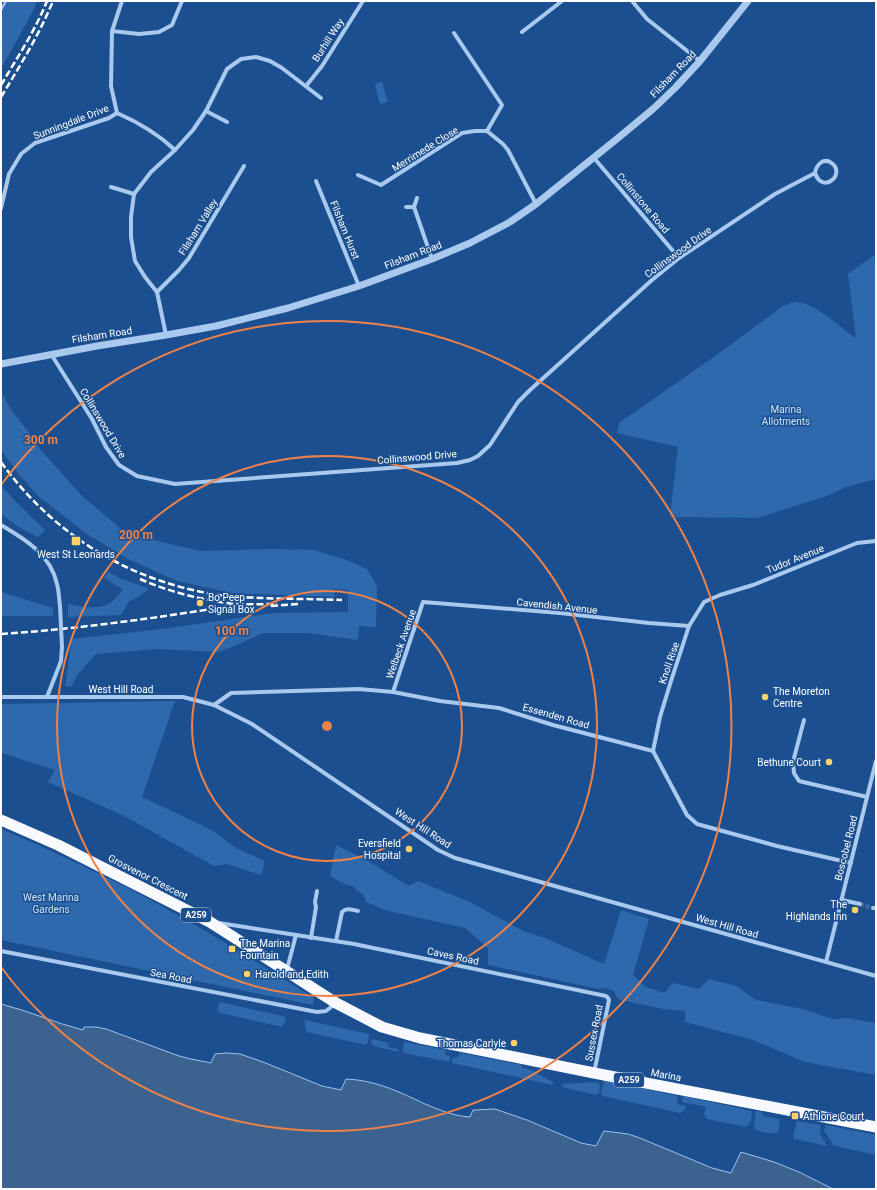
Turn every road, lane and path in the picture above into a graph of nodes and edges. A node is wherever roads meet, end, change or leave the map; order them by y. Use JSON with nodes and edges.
{"nodes":[{"id":1,"x":122,"y":1,"type":"edge"},
{"id":2,"x":182,"y":1,"type":"edge"},
{"id":3,"x":363,"y":1,"type":"edge"},
{"id":4,"x":632,"y":1,"type":"edge"},
{"id":5,"x":748,"y":1,"type":"edge"},
{"id":6,"x":560,"y":2,"type":"edge"},
{"id":7,"x":531,"y":26,"type":"junction"},
{"id":8,"x":112,"y":31,"type":"junction"},
{"id":9,"x":533,"y":31,"type":"dead end"},
{"id":10,"x":522,"y":32,"type":"dead end"},
{"id":11,"x":454,"y":33,"type":"dead end"},
{"id":12,"x":700,"y":61,"type":"junction"},
{"id":13,"x":306,"y":86,"type":"junction"},
{"id":14,"x":321,"y":98,"type":"dead end"},
{"id":15,"x":206,"y":111,"type":"junction"},
{"id":16,"x":117,"y":113,"type":"junction"},
{"id":17,"x":227,"y":122,"type":"dead end"},
{"id":18,"x":487,"y":131,"type":"junction"},
{"id":19,"x":175,"y":150,"type":"junction"},
{"id":20,"x":594,"y":158,"type":"junction"},
{"id":21,"x":244,"y":166,"type":"dead end"},
{"id":22,"x":815,"y":173,"type":"junction"},
{"id":23,"x":358,"y":175,"type":"dead end"},
{"id":24,"x":316,"y":181,"type":"dead end"},
{"id":25,"x":111,"y":187,"type":"dead end"},
{"id":26,"x":134,"y":194,"type":"junction"},
{"id":27,"x":417,"y":198,"type":"dead end"},
{"id":28,"x":536,"y":204,"type":"junction"},
{"id":29,"x":406,"y":206,"type":"dead end"},
{"id":30,"x":414,"y":207,"type":"junction"},
{"id":31,"x":1,"y":208,"type":"edge"},
{"id":32,"x":679,"y":258,"type":"junction"},
{"id":33,"x":432,"y":259,"type":"junction"},
{"id":34,"x":359,"y":286,"type":"junction"},
{"id":35,"x":157,"y":292,"type":"junction"},
{"id":36,"x":166,"y":335,"type":"junction"},
{"id":37,"x":51,"y":354,"type":"junction"},
{"id":38,"x":1,"y":364,"type":"edge"},
{"id":39,"x":1,"y":525,"type":"edge"},
{"id":40,"x":876,"y":542,"type":"edge"},
{"id":41,"x":720,"y":595,"type":"joint"},
{"id":42,"x":423,"y":602,"type":"joint"},
{"id":43,"x":689,"y":626,"type":"junction"},
{"id":44,"x":393,"y":692,"type":"junction"},
{"id":45,"x":1,"y":697,"type":"edge"},
{"id":46,"x":47,"y":697,"type":"junction"},
{"id":47,"x":214,"y":705,"type":"junction"},
{"id":48,"x":804,"y":720,"type":"dead end"},
{"id":49,"x":653,"y":751,"type":"junction"},
{"id":50,"x":876,"y":761,"type":"edge"},
{"id":51,"x":867,"y":797,"type":"junction"},
{"id":52,"x":1,"y":820,"type":"edge"},
{"id":53,"x":851,"y":863,"type":"junction"},
{"id":54,"x":317,"y":891,"type":"dead end"},
{"id":55,"x":842,"y":900,"type":"junction"},
{"id":56,"x":860,"y":904,"type":"tunnel mouth"},
{"id":57,"x":358,"y":911,"type":"dead end"},
{"id":58,"x":210,"y":922,"type":"junction"},
{"id":59,"x":296,"y":935,"type":"junction"},
{"id":60,"x":311,"y":938,"type":"junction"},
{"id":61,"x":336,"y":941,"type":"junction"},
{"id":62,"x":1,"y":951,"type":"edge"},
{"id":63,"x":826,"y":962,"type":"junction"},
{"id":64,"x":286,"y":970,"type":"junction"},
{"id":65,"x":876,"y":976,"type":"edge"},
{"id":66,"x":606,"y":996,"type":"joint"},
{"id":67,"x":336,"y":1003,"type":"junction"},
{"id":68,"x":382,"y":1027,"type":"joint"},
{"id":69,"x":594,"y":1073,"type":"junction"},
{"id":70,"x":876,"y":1127,"type":"edge"}],
"edges":[{"from":1,"to":8,"type":"street"},
{"from":2,"to":8,"type":"street"},
{"from":3,"to":13,"type":"street","name":"Burhill Way"},
{"from":4,"to":12,"type":"street"},
{"from":5,"to":12,"type":"street","name":"Filsham Road"},
{"from":6,"to":7,"type":"street"},
{"from":7,"to":9,"type":"street"},
{"from":7,"to":10,"type":"street"},
{"from":8,"to":16,"type":"street"},
{"from":11,"to":18,"type":"street"},
{"from":12,"to":20,"type":"street","name":"Filsham Road"},
{"from":13,"to":14,"type":"street"},
{"from":13,"to":15,"type":"street"},
{"from":15,"to":17,"type":"street"},
{"from":15,"to":19,"type":"street"},
{"from":16,"to":19,"type":"street","name":"Sunningdale Drive"},
{"from":16,"to":31,"type":"street","name":"Sunningdale Drive"},
{"from":18,"to":23,"type":"street","name":"Merrimede Close"},
{"from":18,"to":28,"type":"street"},
{"from":19,"to":26,"type":"street"},
{"from":20,"to":28,"type":"street","name":"Filsham Road"},
{"from":20,"to":32,"type":"street","name":"Collinstone Road"},
{"from":21,"to":35,"type":"street","name":"Filsham Valley"},
{"from":22,"to":22,"type":"street","name":"Collinswood Drive"},
{"from":22,"to":32,"type":"street","name":"Collinswood Drive"},
{"from":24,"to":34,"type":"street","name":"Filsham Hurst"},
{"from":25,"to":26,"type":"street"},
{"from":26,"to":35,"type":"street"},
{"from":27,"to":30,"type":"street"},
{"from":28,"to":33,"type":"street","name":"Filsham Road"},
{"from":29,"to":30,"type":"street"},
{"from":30,"to":33,"type":"street"},
{"from":32,"to":37,"type":"street","name":"Collinswood Drive"},
{"from":33,"to":34,"type":"street","name":"Filsham Road"},
{"from":34,"to":36,"type":"street","name":"Filsham Road"},
{"from":35,"to":36,"type":"street"},
{"from":36,"to":37,"type":"street","name":"Filsham Road"},
{"from":37,"to":38,"type":"street","name":"Filsham Road"},
{"from":39,"to":46,"type":"street","bridge":true},
{"from":40,"to":41,"type":"street","name":"Tudor Avenue"},
{"from":41,"to":43,"type":"street","name":"Knoll Rise"},
{"from":42,"to":43,"type":"street","name":"Cavendish Avenue"},
{"from":42,"to":44,"type":"street","name":"Welbeck Avenue"},
{"from":43,"to":49,"type":"street","name":"Knoll Rise"},
{"from":44,"to":47,"type":"street","name":"Essenden Road"},
{"from":44,"to":49,"type":"street","name":"Essenden Road"},
{"from":45,"to":46,"type":"street","name":"West Hill Road"},
{"from":46,"to":47,"type":"street","name":"West Hill Road"},
{"from":47,"to":63,"type":"street","name":"West Hill Road"},
{"from":48,"to":51,"type":"street"},
{"from":49,"to":53,"type":"street"},
{"from":50,"to":51,"type":"street","name":"Boscobel Road"},
{"from":51,"to":53,"type":"street","name":"Boscobel Road"},
{"from":52,"to":58,"type":"highway","name":"Grosvenor Crescent","number":"A259"},
{"from":53,"to":55,"type":"street","name":"Boscobel Road"},
{"from":54,"to":60,"type":"street"},
{"from":55,"to":56,"type":"street"},
{"from":55,"to":63,"type":"street","name":"Boscobel Road"},
{"from":57,"to":61,"type":"street"},
{"from":58,"to":59,"type":"street","name":"Caves Road"},
{"from":58,"to":64,"type":"highway","name":"Grosvenor Crescent","number":"A259"},
{"from":59,"to":60,"type":"street","name":"Caves Road"},
{"from":59,"to":64,"type":"street"},
{"from":60,"to":61,"type":"street","name":"Caves Road"},
{"from":61,"to":66,"type":"street","name":"Caves Road"},
{"from":62,"to":67,"type":"street","name":"Sea Road"},
{"from":63,"to":65,"type":"street","name":"West Hill Road"},
{"from":64,"to":67,"type":"highway","name":"Grosvenor Crescent","number":"A259"},
{"from":66,"to":69,"type":"street","name":"Sussex Road"},
{"from":67,"to":68,"type":"highway","name":"Grosvenor Crescent","number":"A259"},
{"from":68,"to":69,"type":"highway","name":"Marina","number":"A259"},
{"from":69,"to":70,"type":"highway","name":"Marina","number":"A259"}]}
